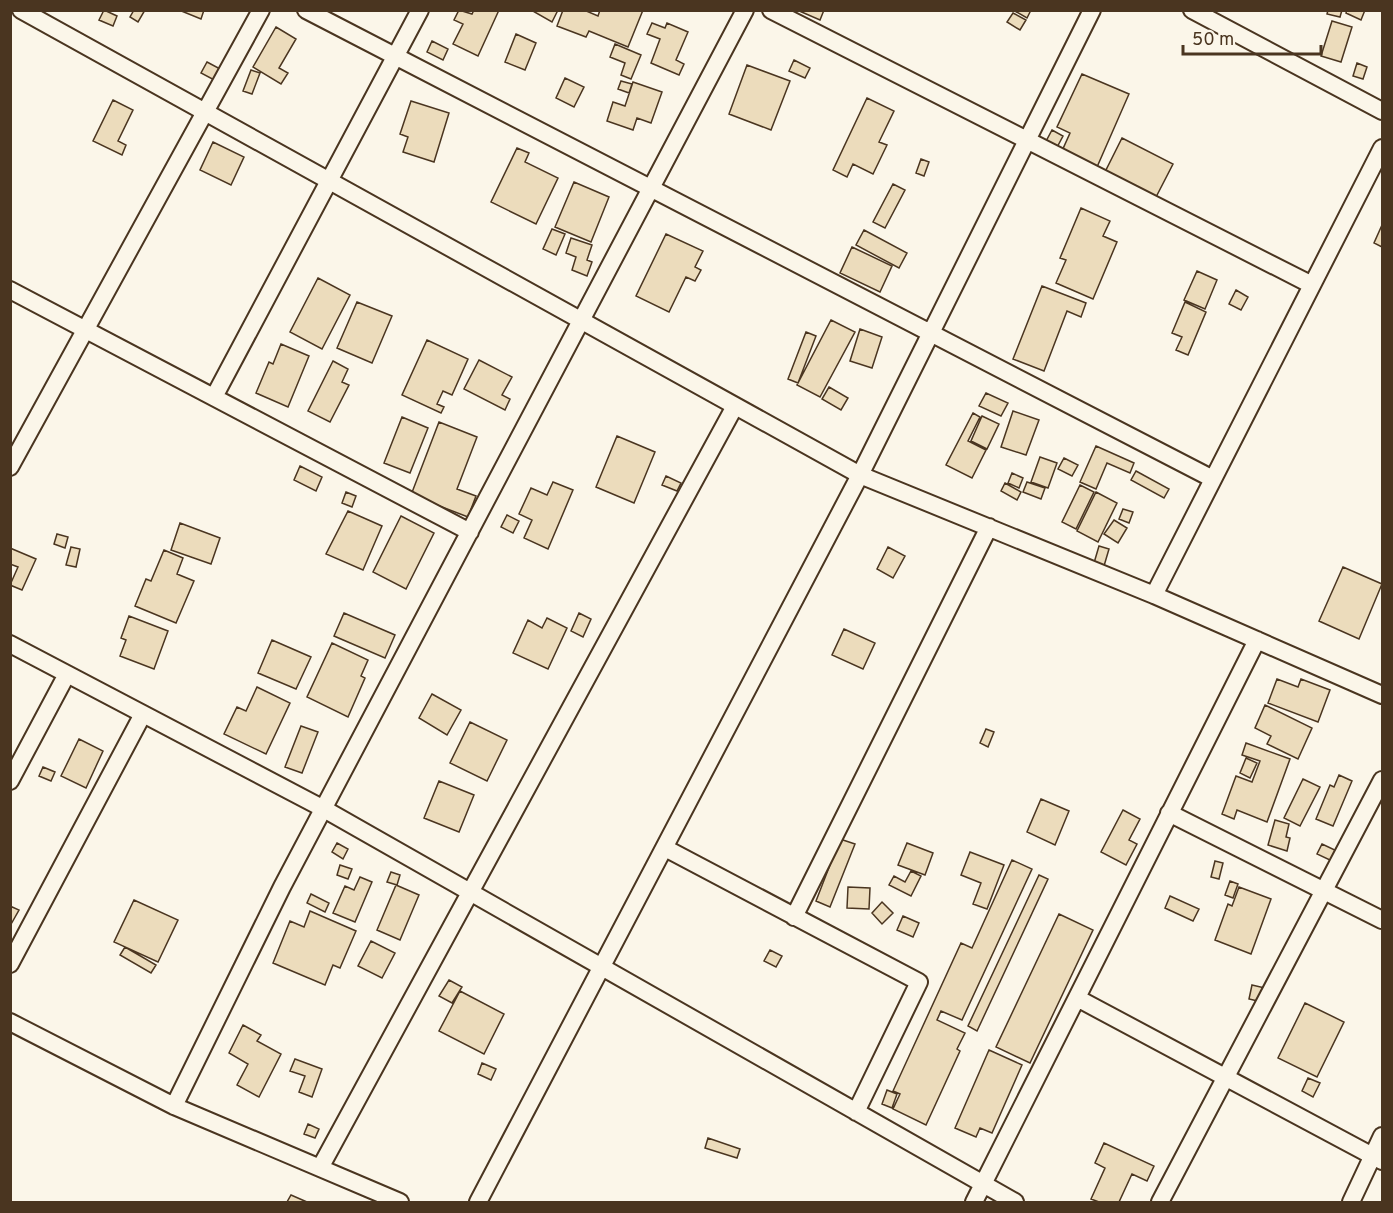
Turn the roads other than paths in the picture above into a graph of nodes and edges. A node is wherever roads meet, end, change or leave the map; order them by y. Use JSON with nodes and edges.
{"nodes":[{"id":1,"x":21,"y":10,"type":"edge"},
{"id":2,"x":261,"y":10,"type":"edge"},
{"id":3,"x":306,"y":10,"type":"edge"},
{"id":4,"x":420,"y":10,"type":"edge"},
{"id":5,"x":745,"y":10,"type":"edge"},
{"id":6,"x":771,"y":10,"type":"edge"},
{"id":7,"x":1092,"y":10,"type":"edge"},
{"id":8,"x":1192,"y":10,"type":"edge"},
{"id":9,"x":395,"y":57,"type":"junction"},
{"id":10,"x":1383,"y":111,"type":"edge"},
{"id":11,"x":205,"y":112,"type":"junction"},
{"id":12,"x":1027,"y":140,"type":"junction"},
{"id":13,"x":1382,"y":149,"type":"edge"},
{"id":14,"x":329,"y":181,"type":"junction"},
{"id":15,"x":651,"y":189,"type":"junction"},
{"id":16,"x":1312,"y":285,"type":"junction"},
{"id":17,"x":10,"y":290,"type":"edge"},
{"id":18,"x":581,"y":321,"type":"junction"},
{"id":19,"x":86,"y":330,"type":"junction"},
{"id":20,"x":930,"y":333,"type":"junction"},
{"id":21,"x":214,"y":397,"type":"junction"},
{"id":22,"x":735,"y":406,"type":"junction"},
{"id":23,"x":10,"y":466,"type":"edge"},
{"id":24,"x":860,"y":475,"type":"junction"},
{"id":25,"x":1213,"y":479,"type":"junction"},
{"id":26,"x":989,"y":527,"type":"junction"},
{"id":27,"x":470,"y":532,"type":"junction"},
{"id":28,"x":1154,"y":595,"type":"junction"},
{"id":29,"x":1257,"y":640,"type":"junction"},
{"id":30,"x":10,"y":644,"type":"edge"},
{"id":31,"x":67,"y":674,"type":"junction"},
{"id":32,"x":1383,"y":695,"type":"edge"},
{"id":33,"x":143,"y":714,"type":"junction"},
{"id":34,"x":1383,"y":780,"type":"edge"},
{"id":35,"x":10,"y":781,"type":"edge"},
{"id":36,"x":324,"y":809,"type":"junction"},
{"id":37,"x":1169,"y":813,"type":"junction"},
{"id":38,"x":665,"y":848,"type":"junction"},
{"id":39,"x":1324,"y":891,"type":"junction"},
{"id":40,"x":470,"y":892,"type":"junction"},
{"id":41,"x":794,"y":916,"type":"junction"},
{"id":42,"x":1383,"y":920,"type":"edge"},
{"id":43,"x":10,"y":963,"type":"edge"},
{"id":44,"x":603,"y":968,"type":"junction"},
{"id":45,"x":1077,"y":998,"type":"junction"},
{"id":46,"x":10,"y":1022,"type":"edge"},
{"id":47,"x":1226,"y":1078,"type":"junction"},
{"id":48,"x":174,"y":1106,"type":"junction"},
{"id":49,"x":856,"y":1112,"type":"junction"},
{"id":50,"x":1383,"y":1136,"type":"edge"},
{"id":51,"x":1378,"y":1159,"type":"edge"},
{"id":52,"x":320,"y":1168,"type":"junction"},
{"id":53,"x":984,"y":1185,"type":"junction"},
{"id":54,"x":400,"y":1203,"type":"edge"},
{"id":55,"x":478,"y":1203,"type":"edge"},
{"id":56,"x":974,"y":1203,"type":"edge"},
{"id":57,"x":1015,"y":1203,"type":"edge"},
{"id":58,"x":1160,"y":1203,"type":"edge"},
{"id":59,"x":1351,"y":1203,"type":"edge"}],
"edges":[{"from":1,"to":11,"type":"street"},
{"from":2,"to":11,"type":"street"},
{"from":3,"to":9,"type":"street"},
{"from":4,"to":9,"type":"street"},
{"from":5,"to":15,"type":"street"},
{"from":6,"to":12,"type":"street"},
{"from":7,"to":12,"type":"street"},
{"from":8,"to":10,"type":"street"},
{"from":9,"to":14,"type":"street"},
{"from":9,"to":15,"type":"street"},
{"from":11,"to":14,"type":"street"},
{"from":11,"to":19,"type":"street"},
{"from":12,"to":16,"type":"street"},
{"from":12,"to":20,"type":"street"},
{"from":13,"to":16,"type":"street"},
{"from":14,"to":18,"type":"street"},
{"from":14,"to":21,"type":"street"},
{"from":15,"to":18,"type":"street"},
{"from":15,"to":20,"type":"street"},
{"from":16,"to":25,"type":"street"},
{"from":17,"to":19,"type":"street"},
{"from":18,"to":22,"type":"street"},
{"from":18,"to":27,"type":"street"},
{"from":19,"to":21,"type":"street"},
{"from":19,"to":23,"type":"street"},
{"from":20,"to":24,"type":"street"},
{"from":20,"to":25,"type":"street"},
{"from":21,"to":27,"type":"street"},
{"from":22,"to":24,"type":"street"},
{"from":22,"to":40,"type":"street"},
{"from":24,"to":26,"type":"street"},
{"from":24,"to":38,"type":"street"},
{"from":25,"to":28,"type":"street"},
{"from":26,"to":28,"type":"street"},
{"from":26,"to":41,"type":"street"},
{"from":27,"to":36,"type":"street"},
{"from":28,"to":29,"type":"street"},
{"from":29,"to":32,"type":"street"},
{"from":29,"to":37,"type":"street"},
{"from":30,"to":31,"type":"street"},
{"from":31,"to":33,"type":"street"},
{"from":31,"to":35,"type":"street"},
{"from":33,"to":36,"type":"street"},
{"from":33,"to":43,"type":"street"},
{"from":34,"to":39,"type":"street"},
{"from":36,"to":40,"type":"street"},
{"from":36,"to":48,"type":"street"},
{"from":37,"to":39,"type":"street"},
{"from":37,"to":45,"type":"street"},
{"from":38,"to":41,"type":"street"},
{"from":38,"to":44,"type":"street"},
{"from":39,"to":42,"type":"street"},
{"from":39,"to":47,"type":"street"},
{"from":40,"to":44,"type":"street"},
{"from":40,"to":52,"type":"street"},
{"from":41,"to":49,"type":"street"},
{"from":44,"to":49,"type":"street"},
{"from":44,"to":55,"type":"street"},
{"from":45,"to":47,"type":"street"},
{"from":45,"to":53,"type":"street"},
{"from":46,"to":48,"type":"street"},
{"from":47,"to":51,"type":"street"},
{"from":47,"to":58,"type":"street"},
{"from":48,"to":52,"type":"street"},
{"from":49,"to":53,"type":"street"},
{"from":50,"to":51,"type":"street"},
{"from":51,"to":59,"type":"street"},
{"from":52,"to":54,"type":"street"},
{"from":53,"to":56,"type":"street"},
{"from":53,"to":57,"type":"street"}]}
